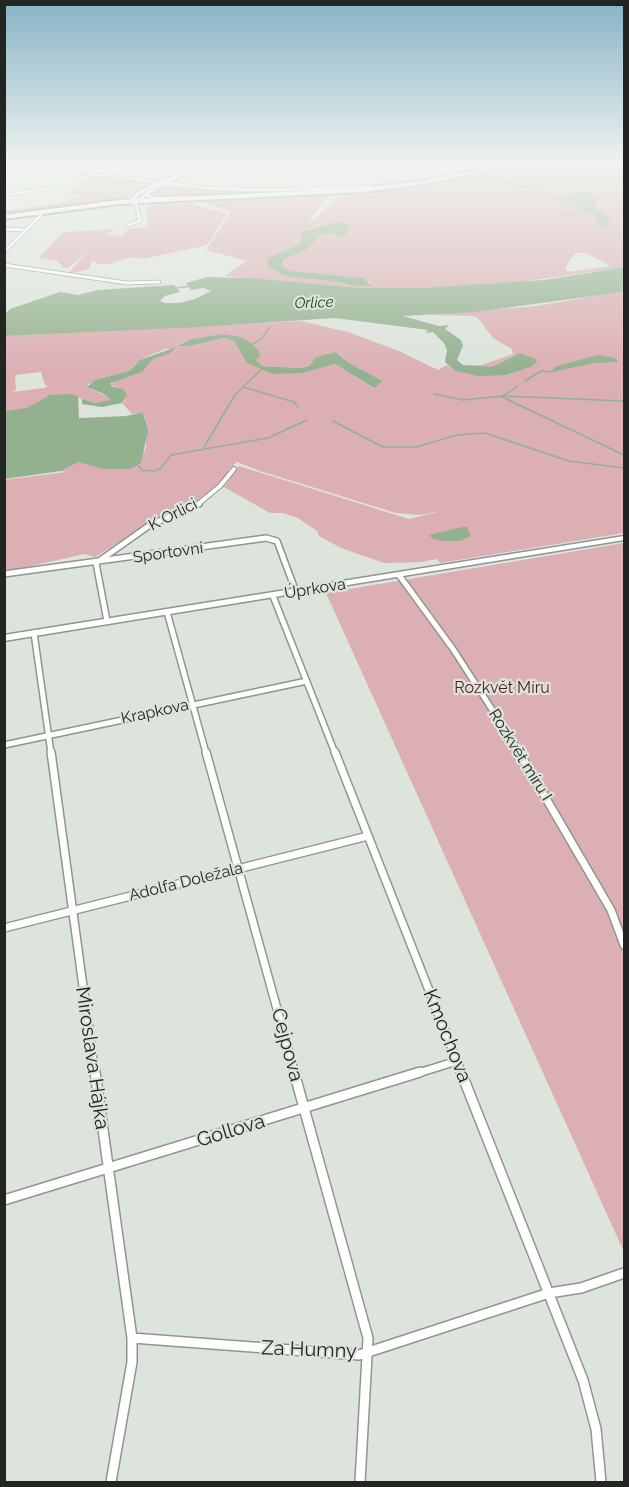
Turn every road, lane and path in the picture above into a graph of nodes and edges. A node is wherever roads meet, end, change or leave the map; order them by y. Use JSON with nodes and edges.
{"nodes":[{"id":1,"x":24,"y":233,"type":"edge"},
{"id":2,"x":4,"y":252,"type":"edge"},
{"id":3,"x":4,"y":265,"type":"edge"},
{"id":4,"x":159,"y":282,"type":"dead end"},
{"id":5,"x":234,"y":469,"type":"dead end"},
{"id":6,"x":624,"y":538,"type":"edge"},
{"id":7,"x":96,"y":563,"type":"junction"},
{"id":8,"x":4,"y":574,"type":"edge"},
{"id":9,"x":399,"y":575,"type":"junction"},
{"id":10,"x":296,"y":592,"type":"junction"},
{"id":11,"x":273,"y":596,"type":"junction"},
{"id":12,"x":167,"y":612,"type":"junction"},
{"id":13,"x":107,"y":621,"type":"junction"},
{"id":14,"x":34,"y":633,"type":"junction"},
{"id":15,"x":4,"y":638,"type":"edge"},
{"id":16,"x":307,"y":681,"type":"junction"},
{"id":17,"x":193,"y":704,"type":"junction"},
{"id":18,"x":48,"y":735,"type":"junction"},
{"id":19,"x":4,"y":745,"type":"edge"},
{"id":20,"x":368,"y":836,"type":"junction"},
{"id":21,"x":238,"y":869,"type":"junction"},
{"id":22,"x":72,"y":911,"type":"junction"},
{"id":23,"x":4,"y":928,"type":"edge"},
{"id":24,"x":624,"y":945,"type":"edge"},
{"id":25,"x":457,"y":1061,"type":"junction"},
{"id":26,"x":304,"y":1108,"type":"junction"},
{"id":27,"x":107,"y":1168,"type":"junction"},
{"id":28,"x":4,"y":1200,"type":"edge"},
{"id":29,"x":624,"y":1273,"type":"edge"},
{"id":30,"x":549,"y":1293,"type":"junction"},
{"id":31,"x":132,"y":1338,"type":"junction"},
{"id":32,"x":369,"y":1352,"type":"junction"},
{"id":33,"x":111,"y":1482,"type":"edge"},
{"id":34,"x":360,"y":1482,"type":"edge"},
{"id":35,"x":601,"y":1482,"type":"edge"}],
"edges":[{"from":1,"to":2,"type":"street"},
{"from":3,"to":4,"type":"street"},
{"from":5,"to":7,"type":"street","name":"K Orlici"},
{"from":6,"to":9,"type":"street","name":"Úprkova"},
{"from":7,"to":8,"type":"street","name":"Sportovní"},
{"from":7,"to":10,"type":"street","name":"Sportovní"},
{"from":7,"to":13,"type":"street"},
{"from":9,"to":10,"type":"street","name":"Úprkova"},
{"from":9,"to":24,"type":"street","name":"Rozkvět míru I"},
{"from":10,"to":11,"type":"street","name":"Úprkova"},
{"from":11,"to":12,"type":"street","name":"Úprkova"},
{"from":11,"to":16,"type":"street","name":"Kmochova"},
{"from":12,"to":13,"type":"street","name":"Úprkova"},
{"from":12,"to":17,"type":"street","name":"Cejpova"},
{"from":13,"to":14,"type":"street","name":"Úprkova"},
{"from":14,"to":15,"type":"street","name":"Úprkova"},
{"from":14,"to":18,"type":"street","name":"Miroslava Hájka"},
{"from":16,"to":17,"type":"street","name":"Krapkova"},
{"from":16,"to":20,"type":"street","name":"Kmochova"},
{"from":17,"to":18,"type":"street","name":"Krapkova"},
{"from":17,"to":21,"type":"street","name":"Cejpova"},
{"from":18,"to":19,"type":"street","name":"Krapkova"},
{"from":18,"to":22,"type":"street","name":"Miroslava Hájka"},
{"from":20,"to":21,"type":"street","name":"Adolfa Doležala"},
{"from":20,"to":25,"type":"street","name":"Kmochova"},
{"from":21,"to":22,"type":"street","name":"Adolfa Doležala"},
{"from":21,"to":26,"type":"street","name":"Cejpova"},
{"from":22,"to":23,"type":"street","name":"Adolfa Doležala"},
{"from":22,"to":27,"type":"street","name":"Miroslava Hájka"},
{"from":25,"to":26,"type":"street","name":"Gollova"},
{"from":25,"to":30,"type":"street","name":"Kmochova"},
{"from":26,"to":27,"type":"street","name":"Gollova"},
{"from":26,"to":32,"type":"street","name":"Cejpova"},
{"from":27,"to":28,"type":"street","name":"Gollova"},
{"from":27,"to":31,"type":"street","name":"Miroslava Hájka"},
{"from":29,"to":30,"type":"street","name":"Za Humny"},
{"from":30,"to":32,"type":"street","name":"Za Humny"},
{"from":30,"to":35,"type":"street","name":"Kmochova"},
{"from":31,"to":32,"type":"street","name":"Za Humny"},
{"from":31,"to":33,"type":"street","name":"Miroslava Hájka"},
{"from":32,"to":34,"type":"street","name":"Cejpova"}]}
